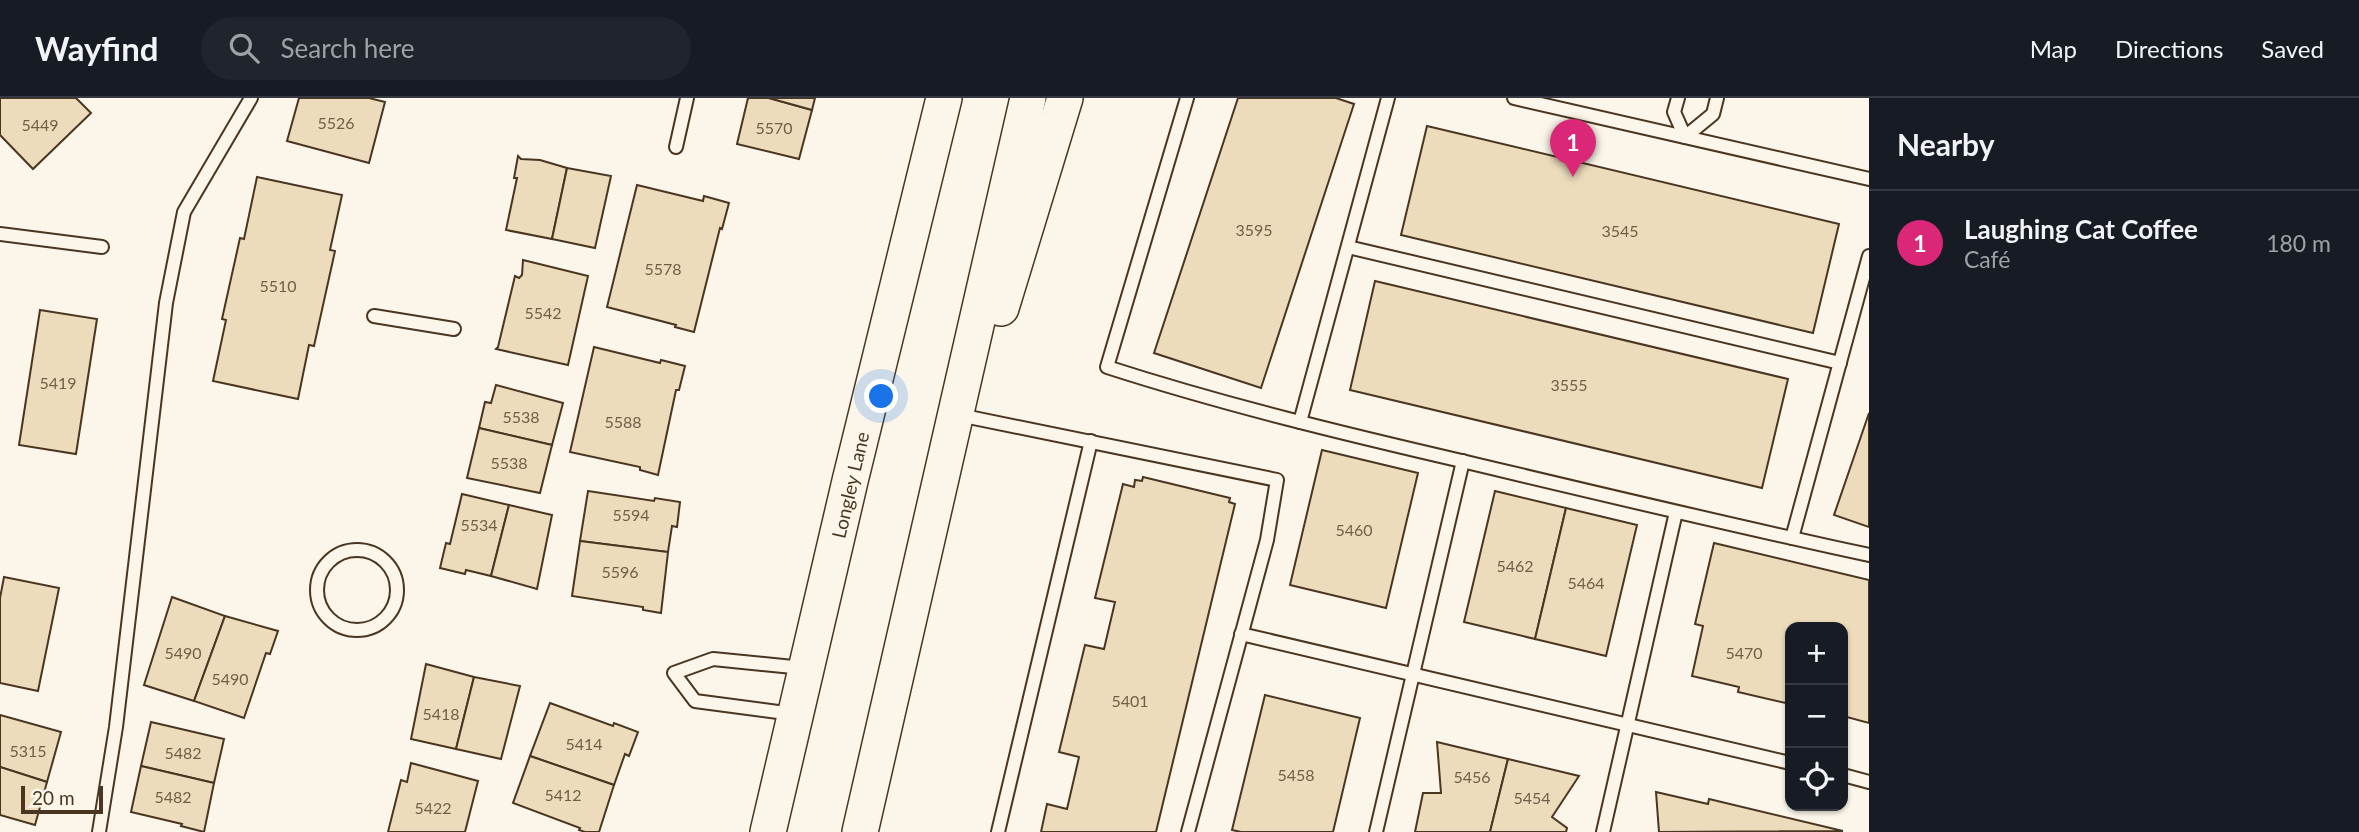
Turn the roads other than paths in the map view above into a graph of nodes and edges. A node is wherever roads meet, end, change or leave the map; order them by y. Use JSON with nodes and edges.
{"nodes":[{"id":1,"x":251,"y":98,"type":"edge"},
{"id":2,"x":687,"y":98,"type":"edge"},
{"id":3,"x":934,"y":98,"type":"edge"},
{"id":4,"x":944,"y":98,"type":"edge"},
{"id":5,"x":1028,"y":98,"type":"edge"},
{"id":6,"x":1065,"y":98,"type":"edge"},
{"id":7,"x":1187,"y":98,"type":"edge"},
{"id":8,"x":1388,"y":98,"type":"edge"},
{"id":9,"x":1514,"y":98,"type":"edge"},
{"id":10,"x":1678,"y":98,"type":"edge"},
{"id":11,"x":1717,"y":98,"type":"edge"},
{"id":12,"x":1685,"y":137,"type":"junction"},
{"id":13,"x":676,"y":147,"type":"dead end"},
{"id":14,"x":931,"y":149,"type":"junction"},
{"id":15,"x":1869,"y":179,"type":"edge"},
{"id":16,"x":0,"y":234,"type":"edge"},
{"id":17,"x":102,"y":247,"type":"dead end"},
{"id":18,"x":1348,"y":247,"type":"junction"},
{"id":19,"x":1869,"y":256,"type":"edge"},
{"id":20,"x":374,"y":316,"type":"dead end"},
{"id":21,"x":454,"y":330,"type":"dead end"},
{"id":22,"x":1840,"y":363,"type":"junction"},
{"id":23,"x":957,"y":407,"type":"junction"},
{"id":24,"x":1300,"y":422,"type":"junction"},
{"id":25,"x":1091,"y":441,"type":"junction"},
{"id":26,"x":1462,"y":461,"type":"junction"},
{"id":27,"x":1676,"y":512,"type":"junction"},
{"id":28,"x":1792,"y":538,"type":"junction"},
{"id":29,"x":1869,"y":555,"type":"edge"},
{"id":30,"x":398,"y":592,"type":"joint"},
{"id":31,"x":1241,"y":634,"type":"junction"},
{"id":32,"x":807,"y":669,"type":"junction"},
{"id":33,"x":1412,"y":674,"type":"junction"},
{"id":34,"x":796,"y":714,"type":"junction"},
{"id":35,"x":1627,"y":725,"type":"junction"},
{"id":36,"x":1785,"y":762,"type":"edge"},
{"id":37,"x":1848,"y":776,"type":"edge"},
{"id":38,"x":1869,"y":782,"type":"edge"},
{"id":39,"x":99,"y":832,"type":"edge"},
{"id":40,"x":768,"y":832,"type":"edge"},
{"id":41,"x":860,"y":832,"type":"edge"},
{"id":42,"x":998,"y":832,"type":"edge"},
{"id":43,"x":1188,"y":832,"type":"edge"},
{"id":44,"x":1376,"y":832,"type":"edge"},
{"id":45,"x":1603,"y":832,"type":"edge"}],
"edges":[{"from":1,"to":39,"type":"lane"},
{"from":2,"to":13,"type":"lane"},
{"from":3,"to":14,"type":"main road"},
{"from":4,"to":14,"type":"main road","name":"Longley Lane"},
{"from":5,"to":23,"type":"main road"},
{"from":6,"to":23,"type":"main road"},
{"from":7,"to":24,"type":"lane"},
{"from":8,"to":18,"type":"lane"},
{"from":9,"to":12,"type":"lane"},
{"from":10,"to":12,"type":"lane"},
{"from":11,"to":12,"type":"lane"},
{"from":12,"to":15,"type":"lane"},
{"from":14,"to":32,"type":"main road","name":"Longley Lane"},
{"from":16,"to":17,"type":"lane"},
{"from":18,"to":22,"type":"lane"},
{"from":18,"to":24,"type":"lane"},
{"from":19,"to":22,"type":"lane"},
{"from":20,"to":21,"type":"lane"},
{"from":22,"to":28,"type":"lane"},
{"from":23,"to":25,"type":"lane"},
{"from":23,"to":41,"type":"main road"},
{"from":24,"to":26,"type":"lane"},
{"from":25,"to":31,"type":"lane"},
{"from":25,"to":42,"type":"lane"},
{"from":26,"to":27,"type":"lane"},
{"from":26,"to":33,"type":"lane"},
{"from":27,"to":28,"type":"lane"},
{"from":27,"to":35,"type":"lane"},
{"from":28,"to":29,"type":"lane"},
{"from":30,"to":30,"type":"lane"},
{"from":31,"to":33,"type":"lane"},
{"from":31,"to":43,"type":"lane"},
{"from":32,"to":34,"type":"main road","name":"Longley Lane"},
{"from":32,"to":34,"type":"lane"},
{"from":33,"to":35,"type":"lane"},
{"from":33,"to":44,"type":"lane"},
{"from":34,"to":40,"type":"main road","name":"Longley Lane"},
{"from":35,"to":36,"type":"lane"},
{"from":35,"to":45,"type":"lane"},
{"from":37,"to":38,"type":"lane"}]}
